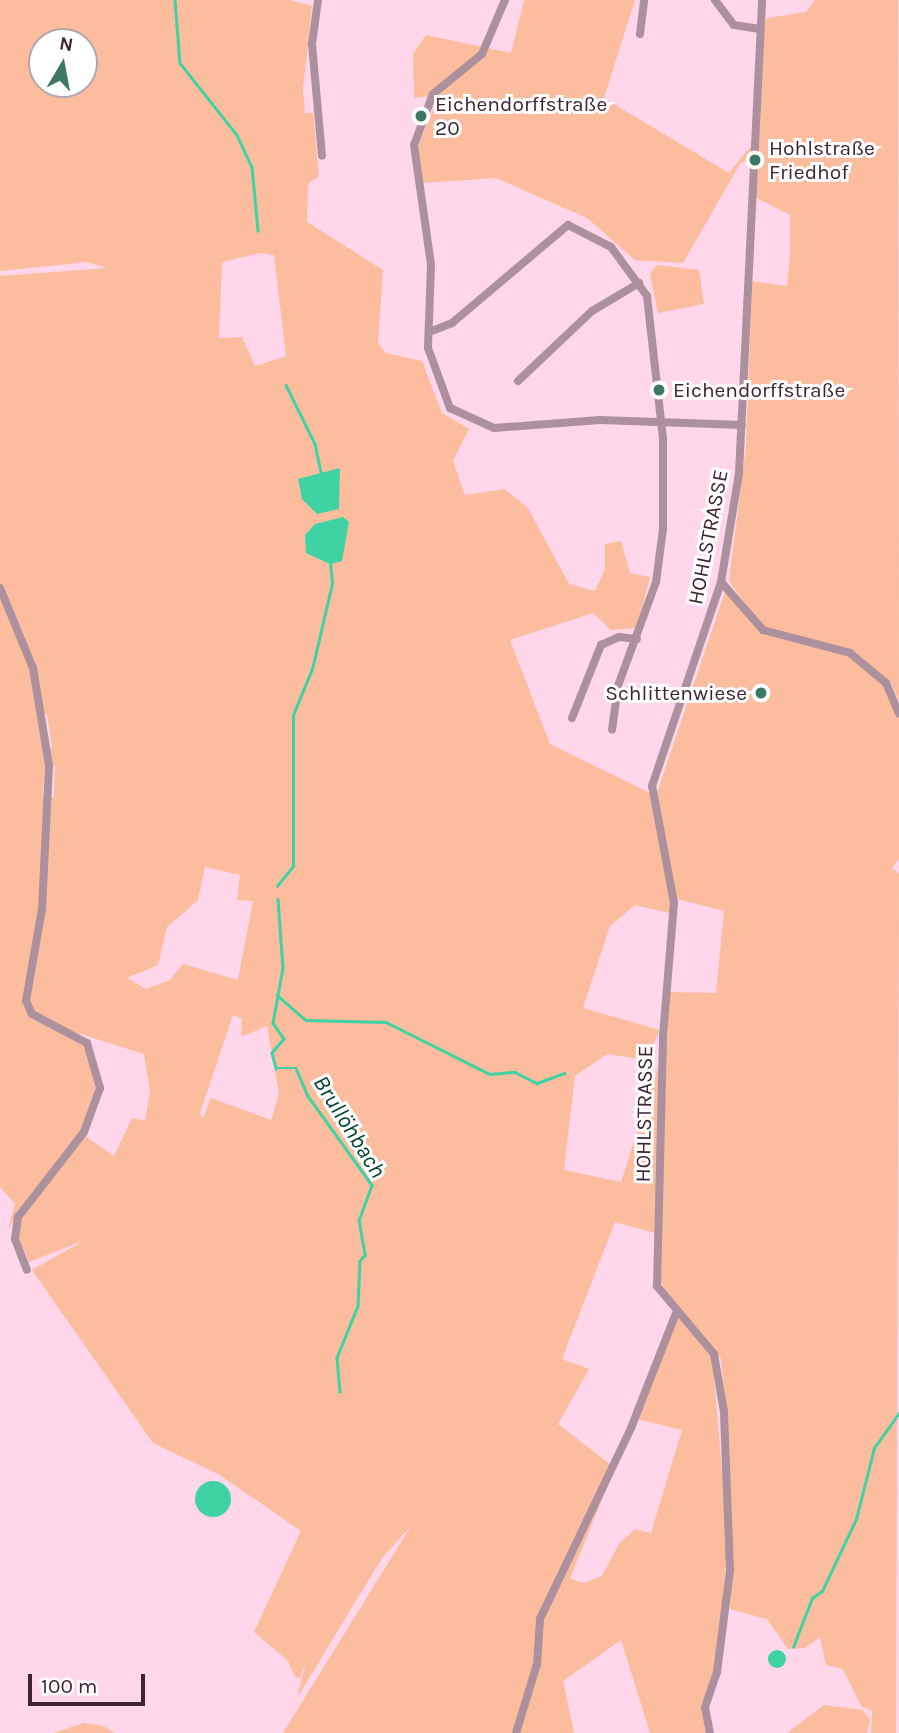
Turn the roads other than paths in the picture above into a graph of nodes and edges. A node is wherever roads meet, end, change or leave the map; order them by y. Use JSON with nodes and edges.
{"nodes":[{"id":1,"x":318,"y":0,"type":"edge"},
{"id":2,"x":505,"y":0,"type":"edge"},
{"id":3,"x":644,"y":0,"type":"edge"},
{"id":4,"x":715,"y":0,"type":"edge"},
{"id":5,"x":762,"y":0,"type":"edge"},
{"id":6,"x":760,"y":29,"type":"junction"},
{"id":7,"x":640,"y":34,"type":"dead end"},
{"id":8,"x":322,"y":156,"type":"dead end"},
{"id":9,"x":639,"y":283,"type":"junction"},
{"id":10,"x":429,"y":332,"type":"junction"},
{"id":11,"x":518,"y":381,"type":"dead end"},
{"id":12,"x":661,"y":421,"type":"junction"},
{"id":13,"x":743,"y":425,"type":"junction"},
{"id":14,"x":721,"y":582,"type":"junction"},
{"id":15,"x":0,"y":587,"type":"edge"},
{"id":16,"x":637,"y":639,"type":"junction"},
{"id":17,"x":899,"y":713,"type":"edge"},
{"id":18,"x":572,"y":718,"type":"dead end"},
{"id":19,"x":612,"y":730,"type":"dead end"},
{"id":20,"x":27,"y":1270,"type":"dead end"},
{"id":21,"x":676,"y":1313,"type":"junction"},
{"id":22,"x":516,"y":1733,"type":"edge"},
{"id":23,"x":710,"y":1733,"type":"edge"}],
"edges":[{"from":1,"to":8,"type":"street"},
{"from":2,"to":10,"type":"street"},
{"from":3,"to":7,"type":"street"},
{"from":4,"to":6,"type":"street"},
{"from":5,"to":6,"type":"street","name":"HOHLSTRASSE"},
{"from":6,"to":13,"type":"street","name":"HOHLSTRASSE"},
{"from":9,"to":10,"type":"street"},
{"from":9,"to":11,"type":"street"},
{"from":9,"to":12,"type":"street"},
{"from":10,"to":12,"type":"street"},
{"from":12,"to":13,"type":"street"},
{"from":12,"to":16,"type":"street"},
{"from":13,"to":14,"type":"street","name":"HOHLSTRASSE"},
{"from":14,"to":17,"type":"street"},
{"from":14,"to":21,"type":"street","name":"HOHLSTRASSE"},
{"from":15,"to":20,"type":"street"},
{"from":16,"to":18,"type":"street"},
{"from":16,"to":19,"type":"street"},
{"from":21,"to":22,"type":"street"},
{"from":21,"to":23,"type":"street","name":"HOHLSTRASSE"}]}
